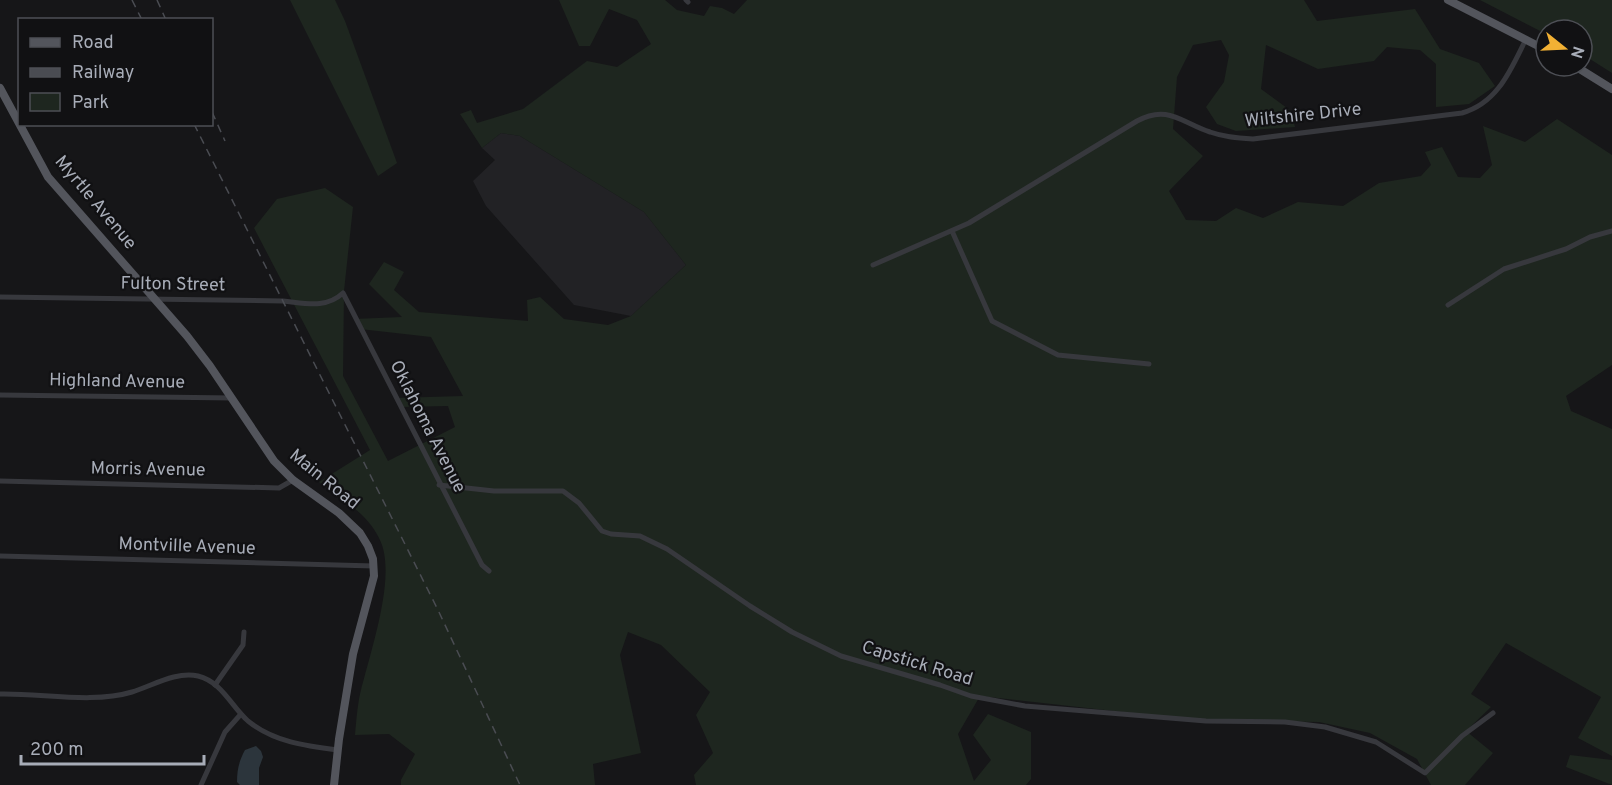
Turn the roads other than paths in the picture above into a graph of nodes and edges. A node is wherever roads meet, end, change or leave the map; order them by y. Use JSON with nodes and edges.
{"nodes":[{"id":1,"x":1448,"y":0,"type":"edge"},
{"id":2,"x":1526,"y":39,"type":"junction"},
{"id":3,"x":1534,"y":43,"type":"edge"},
{"id":4,"x":1594,"y":78,"type":"edge"},
{"id":5,"x":0,"y":88,"type":"edge"},
{"id":6,"x":1612,"y":90,"type":"edge"},
{"id":7,"x":18,"y":121,"type":"edge"},
{"id":8,"x":20,"y":126,"type":"edge"},
{"id":9,"x":952,"y":231,"type":"junction"},
{"id":10,"x":1612,"y":231,"type":"edge"},
{"id":11,"x":873,"y":266,"type":"dead end"},
{"id":12,"x":343,"y":293,"type":"joint"},
{"id":13,"x":0,"y":297,"type":"edge"},
{"id":14,"x":158,"y":300,"type":"junction"},
{"id":15,"x":1448,"y":305,"type":"dead end"},
{"id":16,"x":1149,"y":364,"type":"dead end"},
{"id":17,"x":0,"y":395,"type":"edge"},
{"id":18,"x":233,"y":398,"type":"junction"},
{"id":19,"x":292,"y":480,"type":"junction"},
{"id":20,"x":0,"y":481,"type":"edge"},
{"id":21,"x":440,"y":485,"type":"junction"},
{"id":22,"x":0,"y":556,"type":"edge"},
{"id":23,"x":374,"y":566,"type":"junction"},
{"id":24,"x":489,"y":571,"type":"dead end"},
{"id":25,"x":244,"y":632,"type":"dead end"},
{"id":26,"x":216,"y":685,"type":"junction"},
{"id":27,"x":0,"y":694,"type":"edge"},
{"id":28,"x":1493,"y":713,"type":"dead end"},
{"id":29,"x":241,"y":714,"type":"junction"},
{"id":30,"x":338,"y":750,"type":"junction"},
{"id":31,"x":201,"y":785,"type":"edge"},
{"id":32,"x":334,"y":785,"type":"edge"}],
"edges":[{"from":1,"to":2,"type":"main road"},
{"from":2,"to":3,"type":"main road"},
{"from":2,"to":9,"type":"street","name":"Wiltshire Drive"},
{"from":4,"to":6,"type":"main road"},
{"from":5,"to":7,"type":"main road","name":"Myrtle Avenue"},
{"from":8,"to":14,"type":"main road","name":"Myrtle Avenue"},
{"from":9,"to":11,"type":"street","name":"Wiltshire Drive"},
{"from":9,"to":16,"type":"street"},
{"from":10,"to":15,"type":"street"},
{"from":12,"to":14,"type":"street","name":"Fulton Street"},
{"from":12,"to":21,"type":"street","name":"Oklahoma Avenue"},
{"from":13,"to":14,"type":"street","name":"Fulton Street"},
{"from":14,"to":18,"type":"main road","name":"Main Road"},
{"from":17,"to":18,"type":"street","name":"Highland Avenue"},
{"from":18,"to":19,"type":"main road","name":"Main Road"},
{"from":19,"to":20,"type":"street","name":"Morris Avenue"},
{"from":19,"to":23,"type":"main road","name":"Main Road"},
{"from":21,"to":24,"type":"street","name":"Oklahoma Avenue"},
{"from":21,"to":28,"type":"street","name":"Capstick Road"},
{"from":22,"to":23,"type":"street","name":"Montville Avenue"},
{"from":23,"to":30,"type":"main road"},
{"from":25,"to":26,"type":"street"},
{"from":26,"to":27,"type":"street"},
{"from":26,"to":29,"type":"street"},
{"from":29,"to":30,"type":"street"},
{"from":29,"to":31,"type":"street"},
{"from":30,"to":32,"type":"main road"}]}
